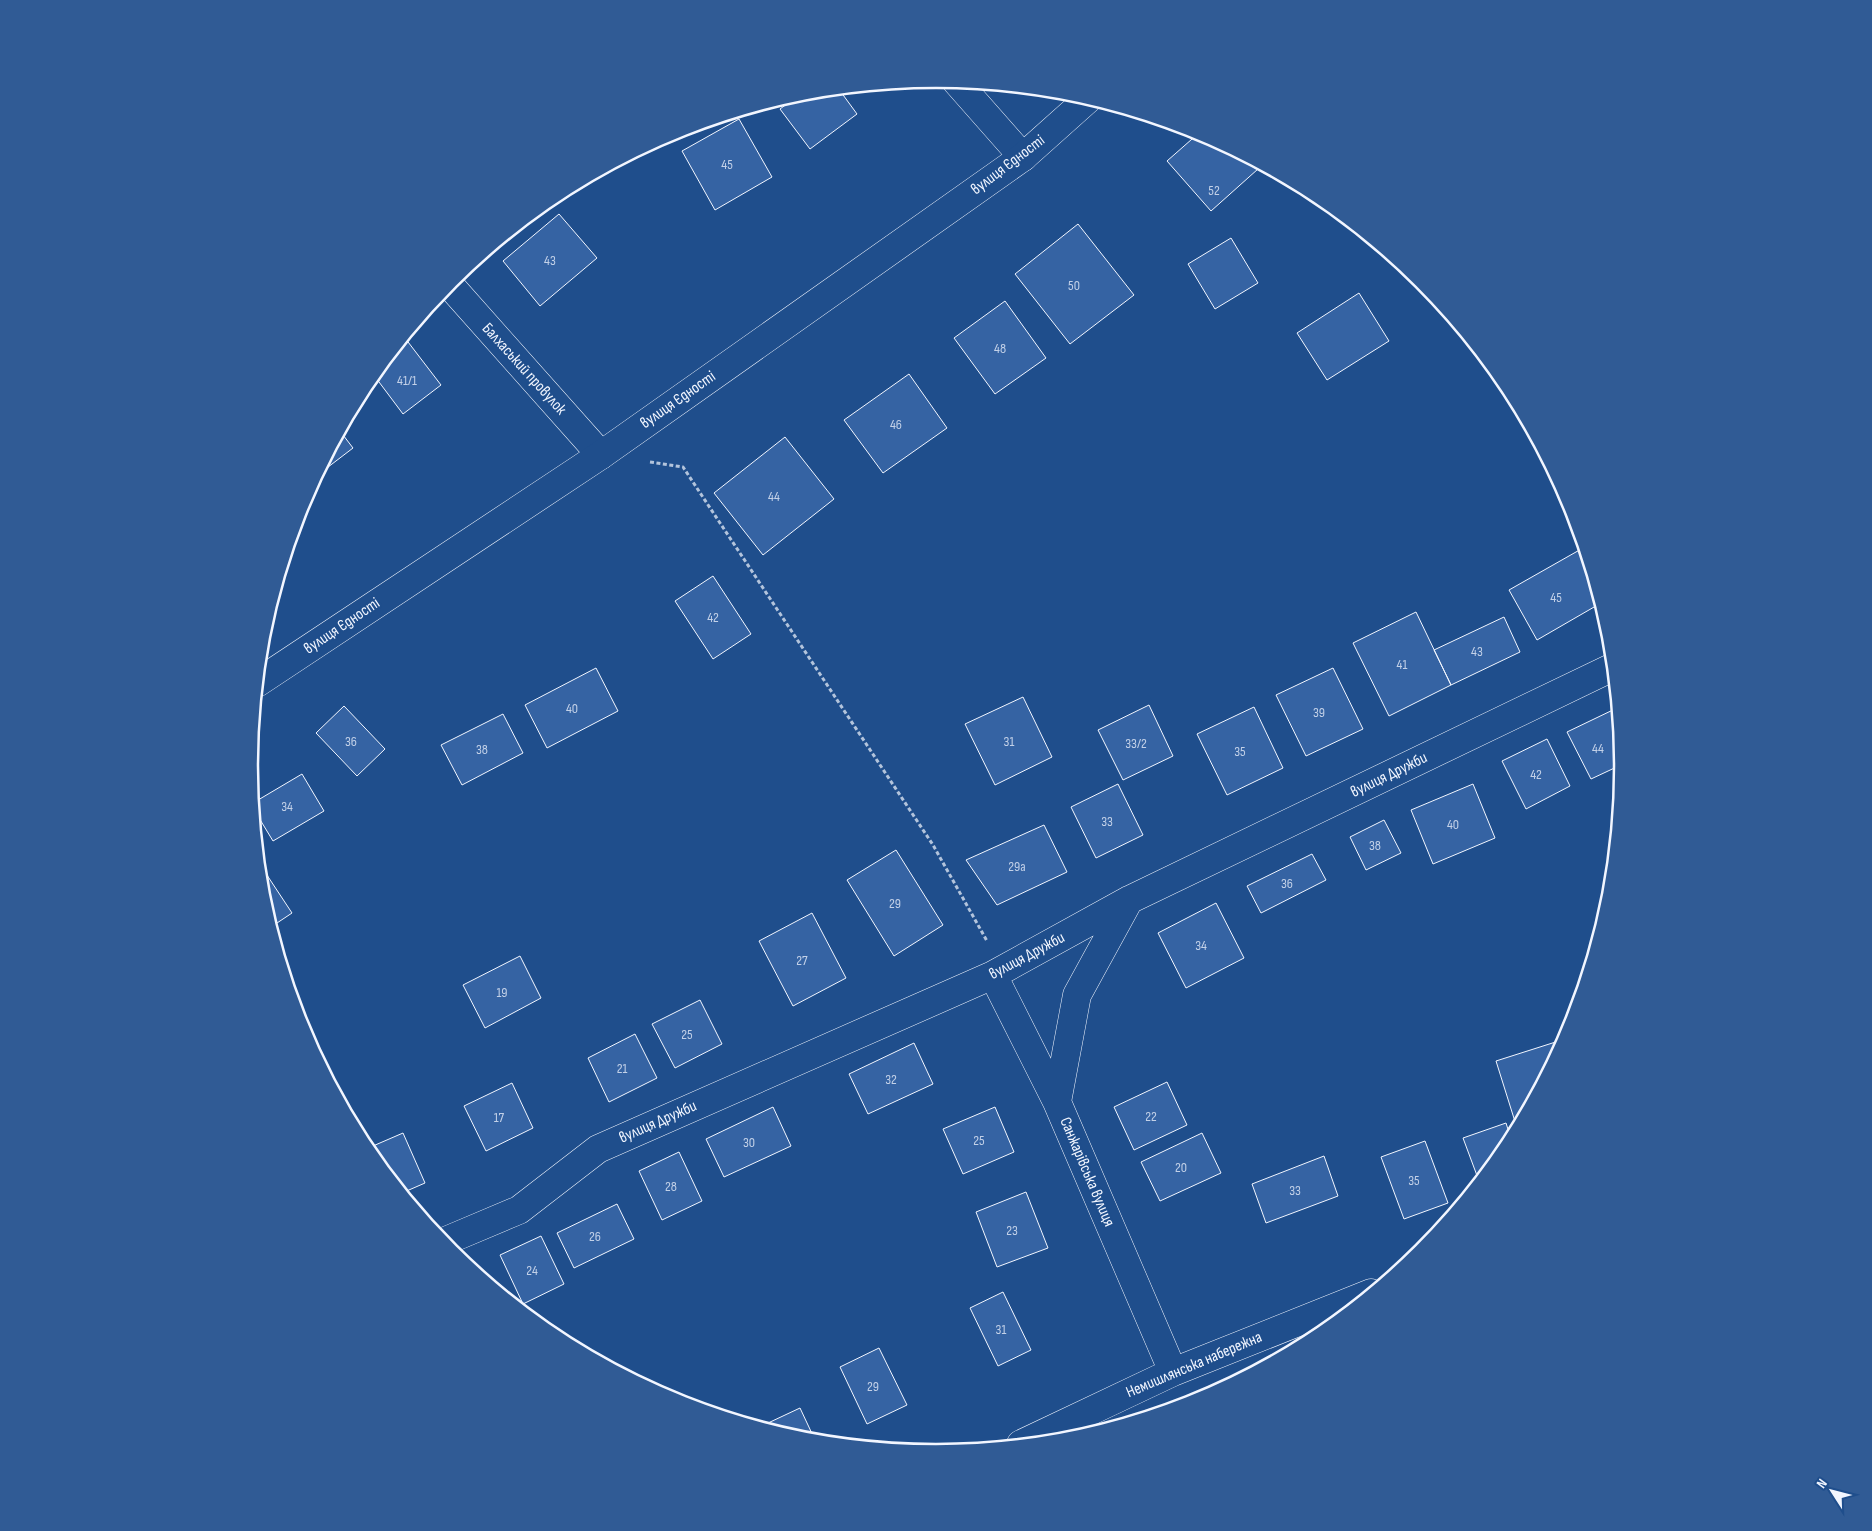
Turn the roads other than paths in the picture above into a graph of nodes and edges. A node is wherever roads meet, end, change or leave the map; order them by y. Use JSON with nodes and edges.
{"nodes":[{"id":1,"x":963,"y":89,"type":"edge"},
{"id":2,"x":1084,"y":105,"type":"edge"},
{"id":3,"x":1023,"y":157,"type":"junction"},
{"id":4,"x":454,"y":289,"type":"edge"},
{"id":5,"x":600,"y":455,"type":"junction"},
{"id":6,"x":1607,"y":670,"type":"edge"},
{"id":7,"x":264,"y":678,"type":"edge"},
{"id":8,"x":1129,"y":900,"type":"junction"},
{"id":9,"x":993,"y":975,"type":"junction"},
{"id":10,"x":1057,"y":1102,"type":"junction"},
{"id":11,"x":451,"y":1239,"type":"edge"},
{"id":12,"x":1352,"y":1301,"type":"edge"},
{"id":13,"x":1173,"y":1372,"type":"junction"},
{"id":14,"x":1040,"y":1435,"type":"edge"}],
"edges":[{"from":1,"to":3,"type":"street"},
{"from":2,"to":3,"type":"street","name":"вулиця Єдності"},
{"from":3,"to":5,"type":"street","name":"вулиця Єдності"},
{"from":4,"to":5,"type":"street","name":"Балхаський провулок"},
{"from":5,"to":7,"type":"street","name":"вулиця Єдності"},
{"from":6,"to":8,"type":"street","name":"вулиця Дружби"},
{"from":8,"to":9,"type":"street","name":"вулиця Дружби"},
{"from":8,"to":10,"type":"street"},
{"from":9,"to":10,"type":"street","name":"Санжарівська вулиця"},
{"from":9,"to":11,"type":"street","name":"вулиця Дружби"},
{"from":10,"to":13,"type":"street","name":"Санжарівська вулиця"},
{"from":12,"to":13,"type":"street","name":"Немишлянська набережна"},
{"from":13,"to":14,"type":"street","name":"Немишлянська набережна"}]}
